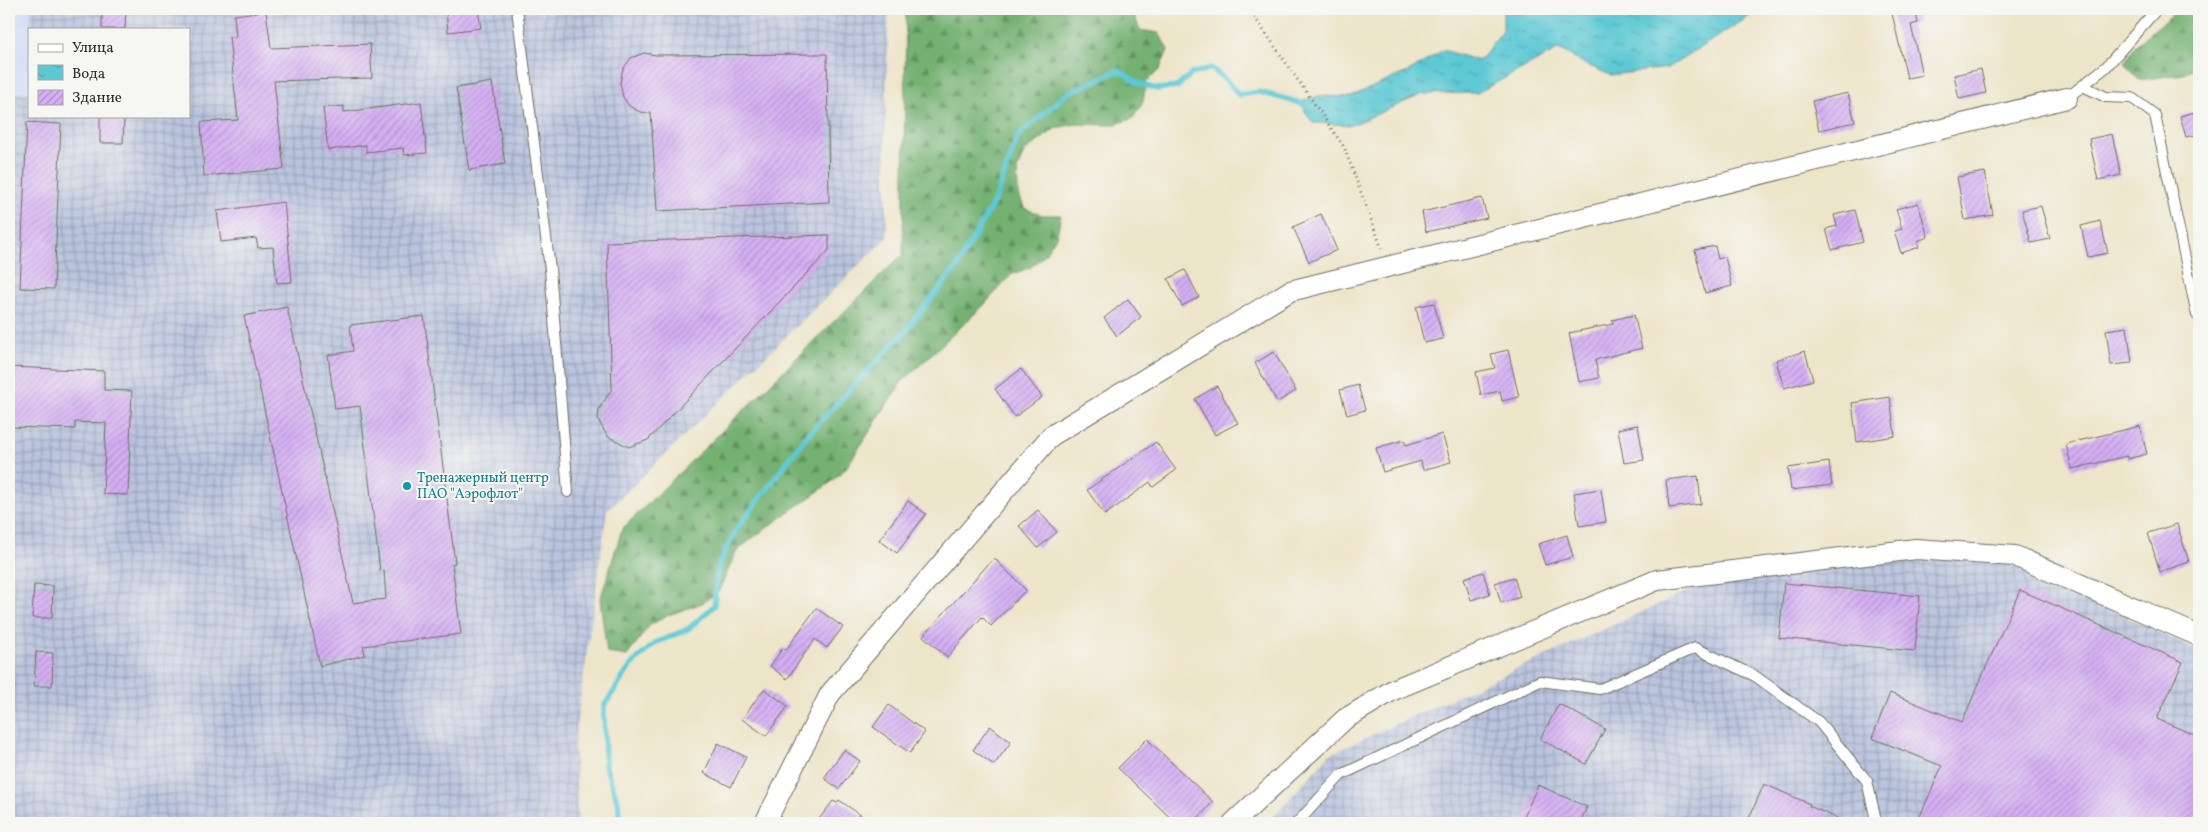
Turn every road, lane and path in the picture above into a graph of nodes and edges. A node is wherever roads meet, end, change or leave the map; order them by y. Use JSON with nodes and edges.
{"nodes":[{"id":1,"x":517,"y":9,"type":"edge"},
{"id":2,"x":1249,"y":9,"type":"edge"},
{"id":3,"x":2157,"y":9,"type":"edge"},
{"id":4,"x":2075,"y":92,"type":"junction"},
{"id":5,"x":1388,"y":266,"type":"junction"},
{"id":6,"x":2197,"y":315,"type":"dead end"},
{"id":7,"x":568,"y":492,"type":"dead end"},
{"id":8,"x":2199,"y":636,"type":"edge"},
{"id":9,"x":765,"y":823,"type":"edge"},
{"id":10,"x":1234,"y":823,"type":"edge"},
{"id":11,"x":1297,"y":823,"type":"edge"},
{"id":12,"x":1875,"y":823,"type":"edge"}],
"edges":[{"from":1,"to":7,"type":"lane"},
{"from":2,"to":5,"type":"path"},
{"from":3,"to":4,"type":"lane"},
{"from":4,"to":5,"type":"street"},
{"from":4,"to":6,"type":"lane"},
{"from":5,"to":9,"type":"street"},
{"from":8,"to":10,"type":"street"},
{"from":11,"to":12,"type":"lane"}]}
